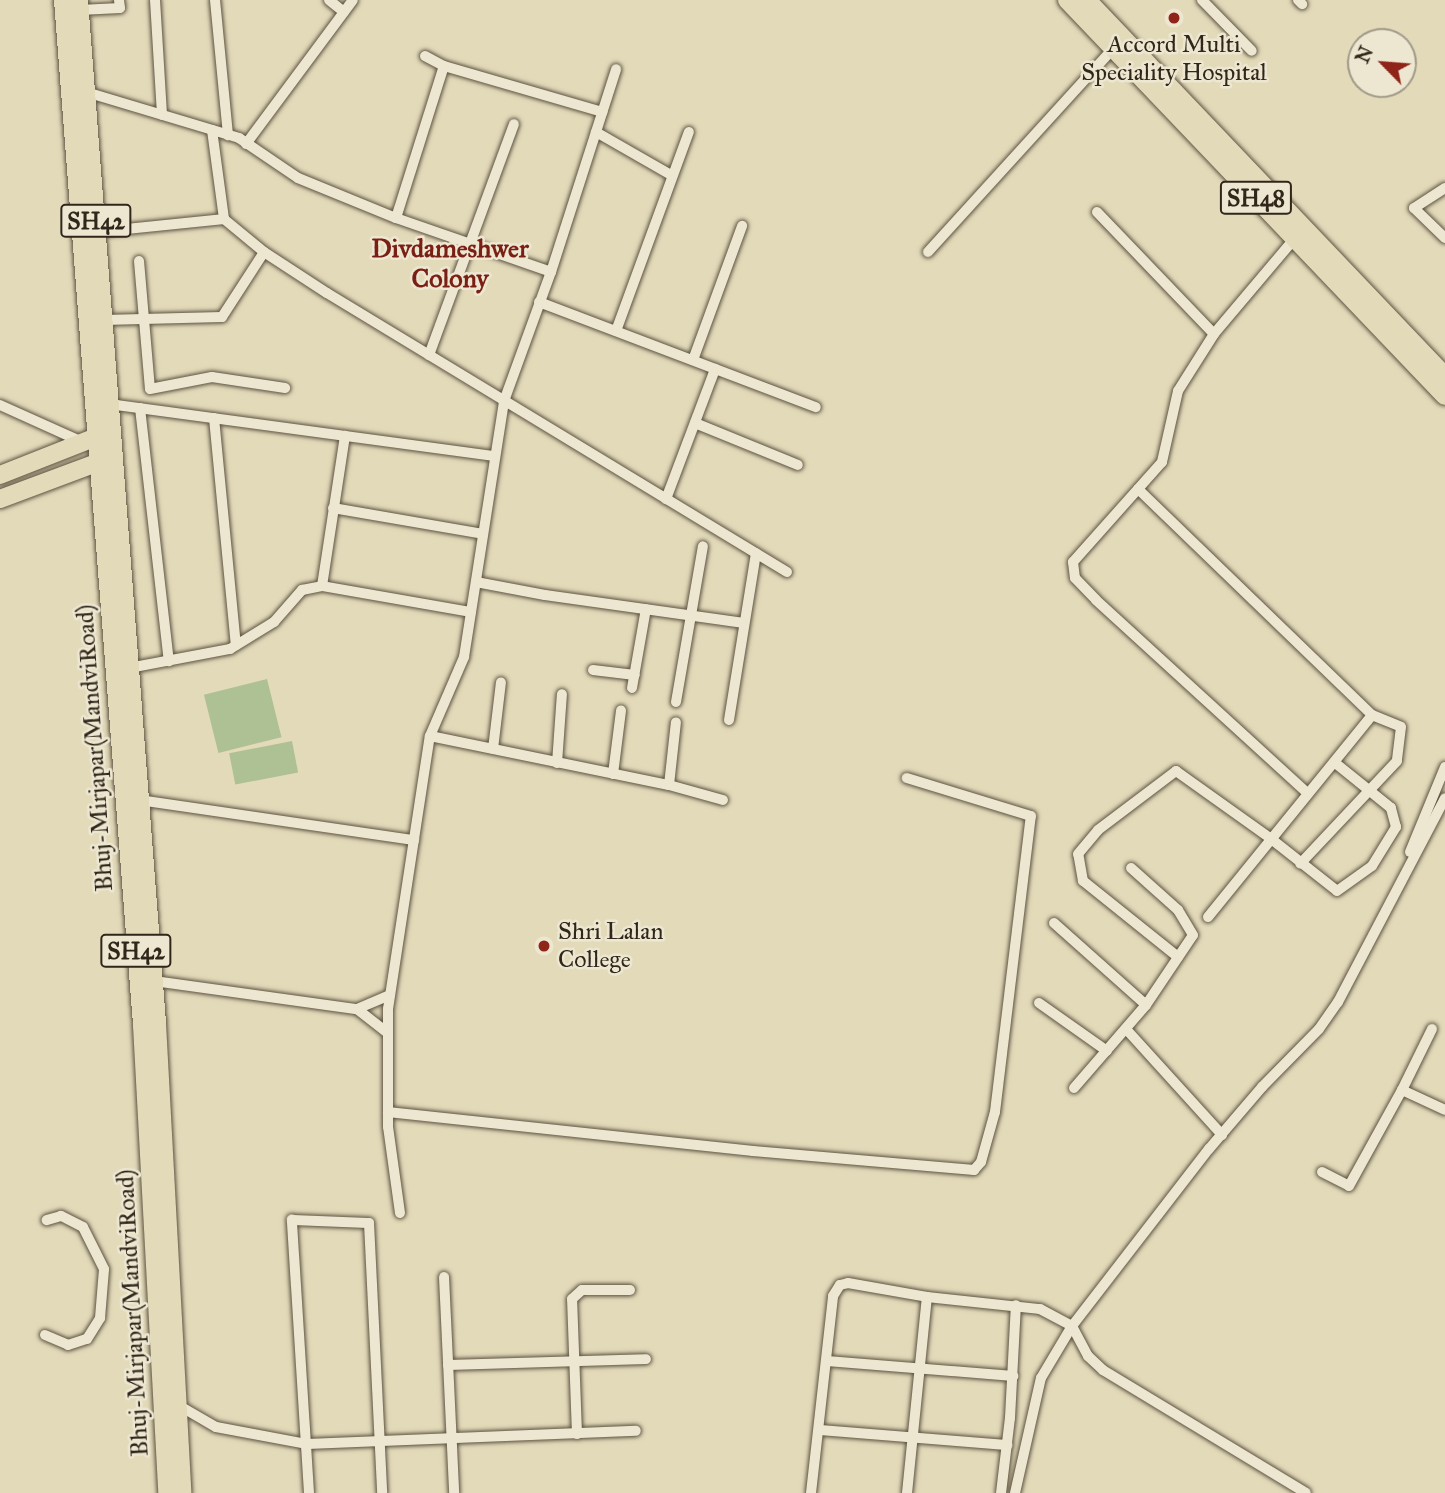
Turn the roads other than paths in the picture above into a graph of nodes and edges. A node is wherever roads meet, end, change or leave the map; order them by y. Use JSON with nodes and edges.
{"nodes":[{"id":1,"x":63,"y":0,"type":"edge"},
{"id":2,"x":119,"y":0,"type":"edge"},
{"id":3,"x":155,"y":0,"type":"edge"},
{"id":4,"x":215,"y":0,"type":"edge"},
{"id":5,"x":329,"y":0,"type":"edge"},
{"id":6,"x":353,"y":0,"type":"edge"},
{"id":7,"x":1068,"y":0,"type":"edge"},
{"id":8,"x":1087,"y":0,"type":"edge"},
{"id":9,"x":1202,"y":0,"type":"edge"},
{"id":10,"x":79,"y":5,"type":"edge"},
{"id":11,"x":344,"y":12,"type":"junction"},
{"id":12,"x":1113,"y":49,"type":"junction"},
{"id":13,"x":1252,"y":51,"type":"dead end"},
{"id":14,"x":425,"y":56,"type":"dead end"},
{"id":15,"x":444,"y":66,"type":"junction"},
{"id":16,"x":616,"y":69,"type":"dead end"},
{"id":17,"x":86,"y":92,"type":"junction"},
{"id":18,"x":602,"y":113,"type":"junction"},
{"id":19,"x":162,"y":116,"type":"junction"},
{"id":20,"x":514,"y":124,"type":"dead end"},
{"id":21,"x":212,"y":130,"type":"junction"},
{"id":22,"x":596,"y":132,"type":"junction"},
{"id":23,"x":689,"y":132,"type":"dead end"},
{"id":24,"x":228,"y":135,"type":"junction"},
{"id":25,"x":246,"y":144,"type":"junction"},
{"id":26,"x":671,"y":175,"type":"junction"},
{"id":27,"x":1445,"y":188,"type":"edge"},
{"id":28,"x":1097,"y":212,"type":"dead end"},
{"id":29,"x":396,"y":218,"type":"junction"},
{"id":30,"x":223,"y":219,"type":"junction"},
{"id":31,"x":742,"y":226,"type":"dead end"},
{"id":32,"x":97,"y":232,"type":"junction"},
{"id":33,"x":1295,"y":238,"type":"junction"},
{"id":34,"x":1445,"y":238,"type":"edge"},
{"id":35,"x":471,"y":244,"type":"junction"},
{"id":36,"x":264,"y":252,"type":"junction"},
{"id":37,"x":929,"y":252,"type":"dead end"},
{"id":38,"x":139,"y":261,"type":"dead end"},
{"id":39,"x":551,"y":272,"type":"junction"},
{"id":40,"x":539,"y":302,"type":"junction"},
{"id":41,"x":144,"y":319,"type":"junction"},
{"id":42,"x":103,"y":320,"type":"junction"},
{"id":43,"x":616,"y":331,"type":"junction"},
{"id":44,"x":1214,"y":334,"type":"junction"},
{"id":45,"x":429,"y":355,"type":"junction"},
{"id":46,"x":693,"y":360,"type":"junction"},
{"id":47,"x":715,"y":369,"type":"junction"},
{"id":48,"x":1445,"y":376,"type":"edge"},
{"id":49,"x":285,"y":388,"type":"dead end"},
{"id":50,"x":1445,"y":396,"type":"edge"},
{"id":51,"x":504,"y":401,"type":"junction"},
{"id":52,"x":109,"y":404,"type":"junction"},
{"id":53,"x":0,"y":405,"type":"edge"},
{"id":54,"x":140,"y":408,"type":"junction"},
{"id":55,"x":816,"y":408,"type":"dead end"},
{"id":56,"x":214,"y":418,"type":"junction"},
{"id":57,"x":695,"y":423,"type":"junction"},
{"id":58,"x":345,"y":436,"type":"junction"},
{"id":59,"x":96,"y":437,"type":"junction"},
{"id":60,"x":495,"y":456,"type":"junction"},
{"id":61,"x":105,"y":459,"type":"junction"},
{"id":62,"x":798,"y":465,"type":"dead end"},
{"id":63,"x":0,"y":475,"type":"edge"},
{"id":64,"x":1138,"y":489,"type":"junction"},
{"id":65,"x":0,"y":499,"type":"edge"},
{"id":66,"x":666,"y":499,"type":"junction"},
{"id":67,"x":333,"y":508,"type":"junction"},
{"id":68,"x":483,"y":534,"type":"junction"},
{"id":69,"x":703,"y":546,"type":"dead end"},
{"id":70,"x":756,"y":553,"type":"junction"},
{"id":71,"x":787,"y":572,"type":"dead end"},
{"id":72,"x":476,"y":582,"type":"junction"},
{"id":73,"x":322,"y":586,"type":"junction"},
{"id":74,"x":646,"y":609,"type":"junction"},
{"id":75,"x":471,"y":612,"type":"junction"},
{"id":76,"x":690,"y":615,"type":"junction"},
{"id":77,"x":744,"y":623,"type":"junction"},
{"id":78,"x":236,"y":645,"type":"junction"},
{"id":79,"x":169,"y":661,"type":"junction"},
{"id":80,"x":129,"y":668,"type":"junction"},
{"id":81,"x":593,"y":670,"type":"dead end"},
{"id":82,"x":635,"y":675,"type":"junction"},
{"id":83,"x":502,"y":682,"type":"dead end"},
{"id":84,"x":632,"y":688,"type":"dead end"},
{"id":85,"x":562,"y":694,"type":"dead end"},
{"id":86,"x":676,"y":702,"type":"dead end"},
{"id":87,"x":621,"y":711,"type":"dead end"},
{"id":88,"x":1372,"y":715,"type":"junction"},
{"id":89,"x":729,"y":720,"type":"dead end"},
{"id":90,"x":676,"y":722,"type":"dead end"},
{"id":91,"x":430,"y":736,"type":"junction"},
{"id":92,"x":493,"y":749,"type":"junction"},
{"id":93,"x":1334,"y":762,"type":"junction"},
{"id":94,"x":557,"y":763,"type":"junction"},
{"id":95,"x":1445,"y":767,"type":"edge"},
{"id":96,"x":613,"y":774,"type":"junction"},
{"id":97,"x":907,"y":778,"type":"dead end"},
{"id":98,"x":669,"y":785,"type":"junction"},
{"id":99,"x":1371,"y":788,"type":"junction"},
{"id":100,"x":1307,"y":793,"type":"junction"},
{"id":101,"x":1445,"y":797,"type":"edge"},
{"id":102,"x":139,"y":800,"type":"junction"},
{"id":103,"x":723,"y":800,"type":"dead end"},
{"id":104,"x":1270,"y":838,"type":"junction"},
{"id":105,"x":414,"y":840,"type":"junction"},
{"id":106,"x":1300,"y":863,"type":"junction"},
{"id":107,"x":1131,"y":868,"type":"dead end"},
{"id":108,"x":1208,"y":917,"type":"dead end"},
{"id":109,"x":1384,"y":917,"type":"junction"},
{"id":110,"x":1054,"y":923,"type":"dead end"},
{"id":111,"x":1178,"y":957,"type":"junction"},
{"id":112,"x":154,"y":981,"type":"junction"},
{"id":113,"x":390,"y":995,"type":"junction"},
{"id":114,"x":1039,"y":1003,"type":"dead end"},
{"id":115,"x":1146,"y":1006,"type":"junction"},
{"id":116,"x":358,"y":1009,"type":"junction"},
{"id":117,"x":1126,"y":1028,"type":"junction"},
{"id":118,"x":1432,"y":1029,"type":"dead end"},
{"id":119,"x":388,"y":1033,"type":"junction"},
{"id":120,"x":1107,"y":1051,"type":"junction"},
{"id":121,"x":1074,"y":1088,"type":"dead end"},
{"id":122,"x":1402,"y":1090,"type":"junction"},
{"id":123,"x":1445,"y":1110,"type":"edge"},
{"id":124,"x":388,"y":1112,"type":"junction"},
{"id":125,"x":1222,"y":1135,"type":"junction"},
{"id":126,"x":1322,"y":1172,"type":"dead end"},
{"id":127,"x":400,"y":1213,"type":"dead end"},
{"id":128,"x":47,"y":1220,"type":"dead end"},
{"id":129,"x":444,"y":1277,"type":"dead end"},
{"id":130,"x":630,"y":1290,"type":"dead end"},
{"id":131,"x":927,"y":1297,"type":"junction"},
{"id":132,"x":1016,"y":1305,"type":"junction"},
{"id":133,"x":1072,"y":1326,"type":"junction"},
{"id":134,"x":45,"y":1335,"type":"dead end"},
{"id":135,"x":646,"y":1359,"type":"dead end"},
{"id":136,"x":576,"y":1360,"type":"junction"},
{"id":137,"x":827,"y":1361,"type":"junction"},
{"id":138,"x":449,"y":1365,"type":"junction"},
{"id":139,"x":920,"y":1368,"type":"junction"},
{"id":140,"x":1013,"y":1376,"type":"junction"},
{"id":141,"x":178,"y":1405,"type":"junction"},
{"id":142,"x":819,"y":1430,"type":"junction"},
{"id":143,"x":636,"y":1432,"type":"dead end"},
{"id":144,"x":577,"y":1434,"type":"junction"},
{"id":145,"x":913,"y":1437,"type":"junction"},
{"id":146,"x":452,"y":1438,"type":"junction"},
{"id":147,"x":380,"y":1441,"type":"junction"},
{"id":148,"x":307,"y":1444,"type":"junction"},
{"id":149,"x":1007,"y":1445,"type":"junction"},
{"id":150,"x":167,"y":1493,"type":"edge"},
{"id":151,"x":182,"y":1493,"type":"edge"},
{"id":152,"x":309,"y":1493,"type":"edge"},
{"id":153,"x":382,"y":1493,"type":"edge"},
{"id":154,"x":454,"y":1493,"type":"edge"},
{"id":155,"x":811,"y":1493,"type":"edge"},
{"id":156,"x":907,"y":1493,"type":"edge"},
{"id":157,"x":1001,"y":1493,"type":"edge"},
{"id":158,"x":1015,"y":1493,"type":"edge"},
{"id":159,"x":1306,"y":1493,"type":"edge"}],
"edges":[{"from":1,"to":59,"type":"main road","name":"Bhuj-Mirjapar(MandviRoad)","number":"SH42"},
{"from":2,"to":10,"type":"street"},
{"from":3,"to":19,"type":"street"},
{"from":4,"to":24,"type":"street"},
{"from":5,"to":11,"type":"street"},
{"from":6,"to":11,"type":"street"},
{"from":7,"to":12,"type":"main road","number":"SH48"},
{"from":8,"to":48,"type":"main road","number":"SH48"},
{"from":9,"to":13,"type":"street"},
{"from":10,"to":17,"type":"main road","name":"Bhuj-Mirjapar(MandviRoad)","number":"SH42"},
{"from":11,"to":25,"type":"street"},
{"from":12,"to":33,"type":"main road","number":"SH48"},
{"from":12,"to":37,"type":"street"},
{"from":14,"to":15,"type":"street"},
{"from":15,"to":18,"type":"street"},
{"from":15,"to":29,"type":"street"},
{"from":16,"to":18,"type":"street"},
{"from":17,"to":19,"type":"street"},
{"from":17,"to":32,"type":"main road","name":"Bhuj-Mirjapar(MandviRoad)","number":"SH42"},
{"from":18,"to":22,"type":"street"},
{"from":19,"to":21,"type":"street"},
{"from":20,"to":35,"type":"street"},
{"from":21,"to":24,"type":"street"},
{"from":21,"to":30,"type":"street"},
{"from":22,"to":26,"type":"street"},
{"from":22,"to":39,"type":"street"},
{"from":23,"to":26,"type":"street"},
{"from":24,"to":25,"type":"street"},
{"from":25,"to":29,"type":"street"},
{"from":26,"to":43,"type":"street"},
{"from":27,"to":34,"type":"street"},
{"from":28,"to":44,"type":"street"},
{"from":29,"to":35,"type":"street"},
{"from":30,"to":32,"type":"street"},
{"from":30,"to":36,"type":"street"},
{"from":31,"to":46,"type":"street"},
{"from":32,"to":42,"type":"main road","name":"Bhuj-Mirjapar(MandviRoad)","number":"SH42"},
{"from":33,"to":44,"type":"street"},
{"from":33,"to":50,"type":"main road","number":"SH48"},
{"from":35,"to":39,"type":"street"},
{"from":35,"to":45,"type":"street"},
{"from":36,"to":41,"type":"street"},
{"from":36,"to":45,"type":"street"},
{"from":38,"to":41,"type":"street"},
{"from":39,"to":40,"type":"street"},
{"from":40,"to":43,"type":"street"},
{"from":40,"to":51,"type":"street"},
{"from":41,"to":42,"type":"street"},
{"from":41,"to":49,"type":"street"},
{"from":42,"to":52,"type":"main road","name":"Bhuj-Mirjapar(MandviRoad)","number":"SH42"},
{"from":43,"to":46,"type":"street"},
{"from":44,"to":64,"type":"street"},
{"from":45,"to":51,"type":"street"},
{"from":46,"to":47,"type":"street"},
{"from":47,"to":55,"type":"street"},
{"from":47,"to":57,"type":"street"},
{"from":51,"to":60,"type":"street"},
{"from":51,"to":66,"type":"street"},
{"from":52,"to":54,"type":"street"},
{"from":52,"to":59,"type":"main road","name":"Bhuj-Mirjapar(MandviRoad)","number":"SH42"},
{"from":53,"to":59,"type":"street"},
{"from":54,"to":56,"type":"street"},
{"from":54,"to":79,"type":"street"},
{"from":56,"to":58,"type":"street"},
{"from":56,"to":78,"type":"street"},
{"from":57,"to":62,"type":"street"},
{"from":57,"to":66,"type":"street"},
{"from":58,"to":60,"type":"street"},
{"from":58,"to":67,"type":"street"},
{"from":59,"to":61,"type":"main road","name":"Bhuj-Mirjapar(MandviRoad)","number":"SH42"},
{"from":59,"to":63,"type":"main road"},
{"from":60,"to":68,"type":"street"},
{"from":61,"to":65,"type":"main road"},
{"from":61,"to":80,"type":"main road","name":"Bhuj-Mirjapar(MandviRoad)","number":"SH42"},
{"from":61,"to":150,"type":"main road","name":"Bhuj-Mirjapar(MandviRoad)","number":"SH42"},
{"from":64,"to":88,"type":"street"},
{"from":64,"to":100,"type":"street"},
{"from":66,"to":70,"type":"street"},
{"from":67,"to":68,"type":"street"},
{"from":67,"to":73,"type":"street"},
{"from":68,"to":72,"type":"street"},
{"from":69,"to":76,"type":"street"},
{"from":70,"to":71,"type":"street"},
{"from":70,"to":77,"type":"street"},
{"from":72,"to":74,"type":"street"},
{"from":72,"to":75,"type":"street"},
{"from":73,"to":75,"type":"street"},
{"from":73,"to":78,"type":"street"},
{"from":74,"to":76,"type":"street"},
{"from":74,"to":82,"type":"street"},
{"from":75,"to":91,"type":"street"},
{"from":76,"to":77,"type":"street"},
{"from":76,"to":86,"type":"street"},
{"from":77,"to":89,"type":"street"},
{"from":78,"to":79,"type":"street"},
{"from":79,"to":80,"type":"street"},
{"from":80,"to":102,"type":"main road","name":"Bhuj-Mirjapar(MandviRoad)","number":"SH42"},
{"from":81,"to":82,"type":"street"},
{"from":82,"to":84,"type":"street"},
{"from":83,"to":92,"type":"street"},
{"from":85,"to":94,"type":"street"},
{"from":87,"to":96,"type":"street"},
{"from":88,"to":93,"type":"street"},
{"from":88,"to":99,"type":"street"},
{"from":90,"to":98,"type":"street"},
{"from":91,"to":92,"type":"street"},
{"from":91,"to":105,"type":"street"},
{"from":92,"to":94,"type":"street"},
{"from":93,"to":99,"type":"street"},
{"from":93,"to":100,"type":"street"},
{"from":94,"to":96,"type":"street"},
{"from":95,"to":109,"type":"street"},
{"from":96,"to":98,"type":"street"},
{"from":97,"to":124,"type":"street"},
{"from":98,"to":103,"type":"street"},
{"from":99,"to":106,"type":"street"},
{"from":99,"to":106,"type":"street"},
{"from":100,"to":104,"type":"street"},
{"from":101,"to":109,"type":"street"},
{"from":102,"to":105,"type":"street"},
{"from":102,"to":112,"type":"main road","name":"Bhuj-Mirjapar(MandviRoad)","number":"SH42"},
{"from":104,"to":106,"type":"street"},
{"from":104,"to":108,"type":"street"},
{"from":104,"to":111,"type":"street"},
{"from":105,"to":113,"type":"street"},
{"from":107,"to":111,"type":"street"},
{"from":109,"to":125,"type":"street"},
{"from":110,"to":115,"type":"street"},
{"from":111,"to":115,"type":"street"},
{"from":112,"to":116,"type":"street"},
{"from":112,"to":141,"type":"main road","name":"Bhuj-Mirjapar(MandviRoad)","number":"SH42"},
{"from":113,"to":116,"type":"street"},
{"from":113,"to":119,"type":"street"},
{"from":114,"to":120,"type":"street"},
{"from":115,"to":117,"type":"street"},
{"from":116,"to":119,"type":"street"},
{"from":117,"to":120,"type":"street"},
{"from":117,"to":125,"type":"street"},
{"from":118,"to":122,"type":"street"},
{"from":119,"to":124,"type":"street"},
{"from":120,"to":121,"type":"street"},
{"from":122,"to":123,"type":"street"},
{"from":122,"to":126,"type":"street"},
{"from":124,"to":127,"type":"street"},
{"from":125,"to":133,"type":"street"},
{"from":128,"to":134,"type":"street"},
{"from":129,"to":138,"type":"street"},
{"from":130,"to":136,"type":"street"},
{"from":131,"to":132,"type":"street"},
{"from":131,"to":137,"type":"street"},
{"from":131,"to":139,"type":"street"},
{"from":132,"to":133,"type":"street"},
{"from":132,"to":140,"type":"street"},
{"from":133,"to":158,"type":"street"},
{"from":133,"to":159,"type":"street"},
{"from":135,"to":136,"type":"street"},
{"from":136,"to":138,"type":"street"},
{"from":136,"to":144,"type":"street"},
{"from":137,"to":139,"type":"street"},
{"from":137,"to":142,"type":"street"},
{"from":138,"to":146,"type":"street"},
{"from":139,"to":140,"type":"street"},
{"from":139,"to":145,"type":"street"},
{"from":140,"to":149,"type":"street"},
{"from":141,"to":148,"type":"street"},
{"from":141,"to":151,"type":"main road","name":"Bhuj-Mirjapar(MandviRoad)","number":"SH42"},
{"from":142,"to":145,"type":"street"},
{"from":142,"to":155,"type":"street"},
{"from":143,"to":144,"type":"street"},
{"from":144,"to":146,"type":"street"},
{"from":145,"to":149,"type":"street"},
{"from":145,"to":156,"type":"street"},
{"from":146,"to":147,"type":"street"},
{"from":146,"to":154,"type":"street"},
{"from":147,"to":148,"type":"street"},
{"from":147,"to":148,"type":"street"},
{"from":147,"to":153,"type":"street"},
{"from":148,"to":152,"type":"street"},
{"from":149,"to":157,"type":"street"}]}
